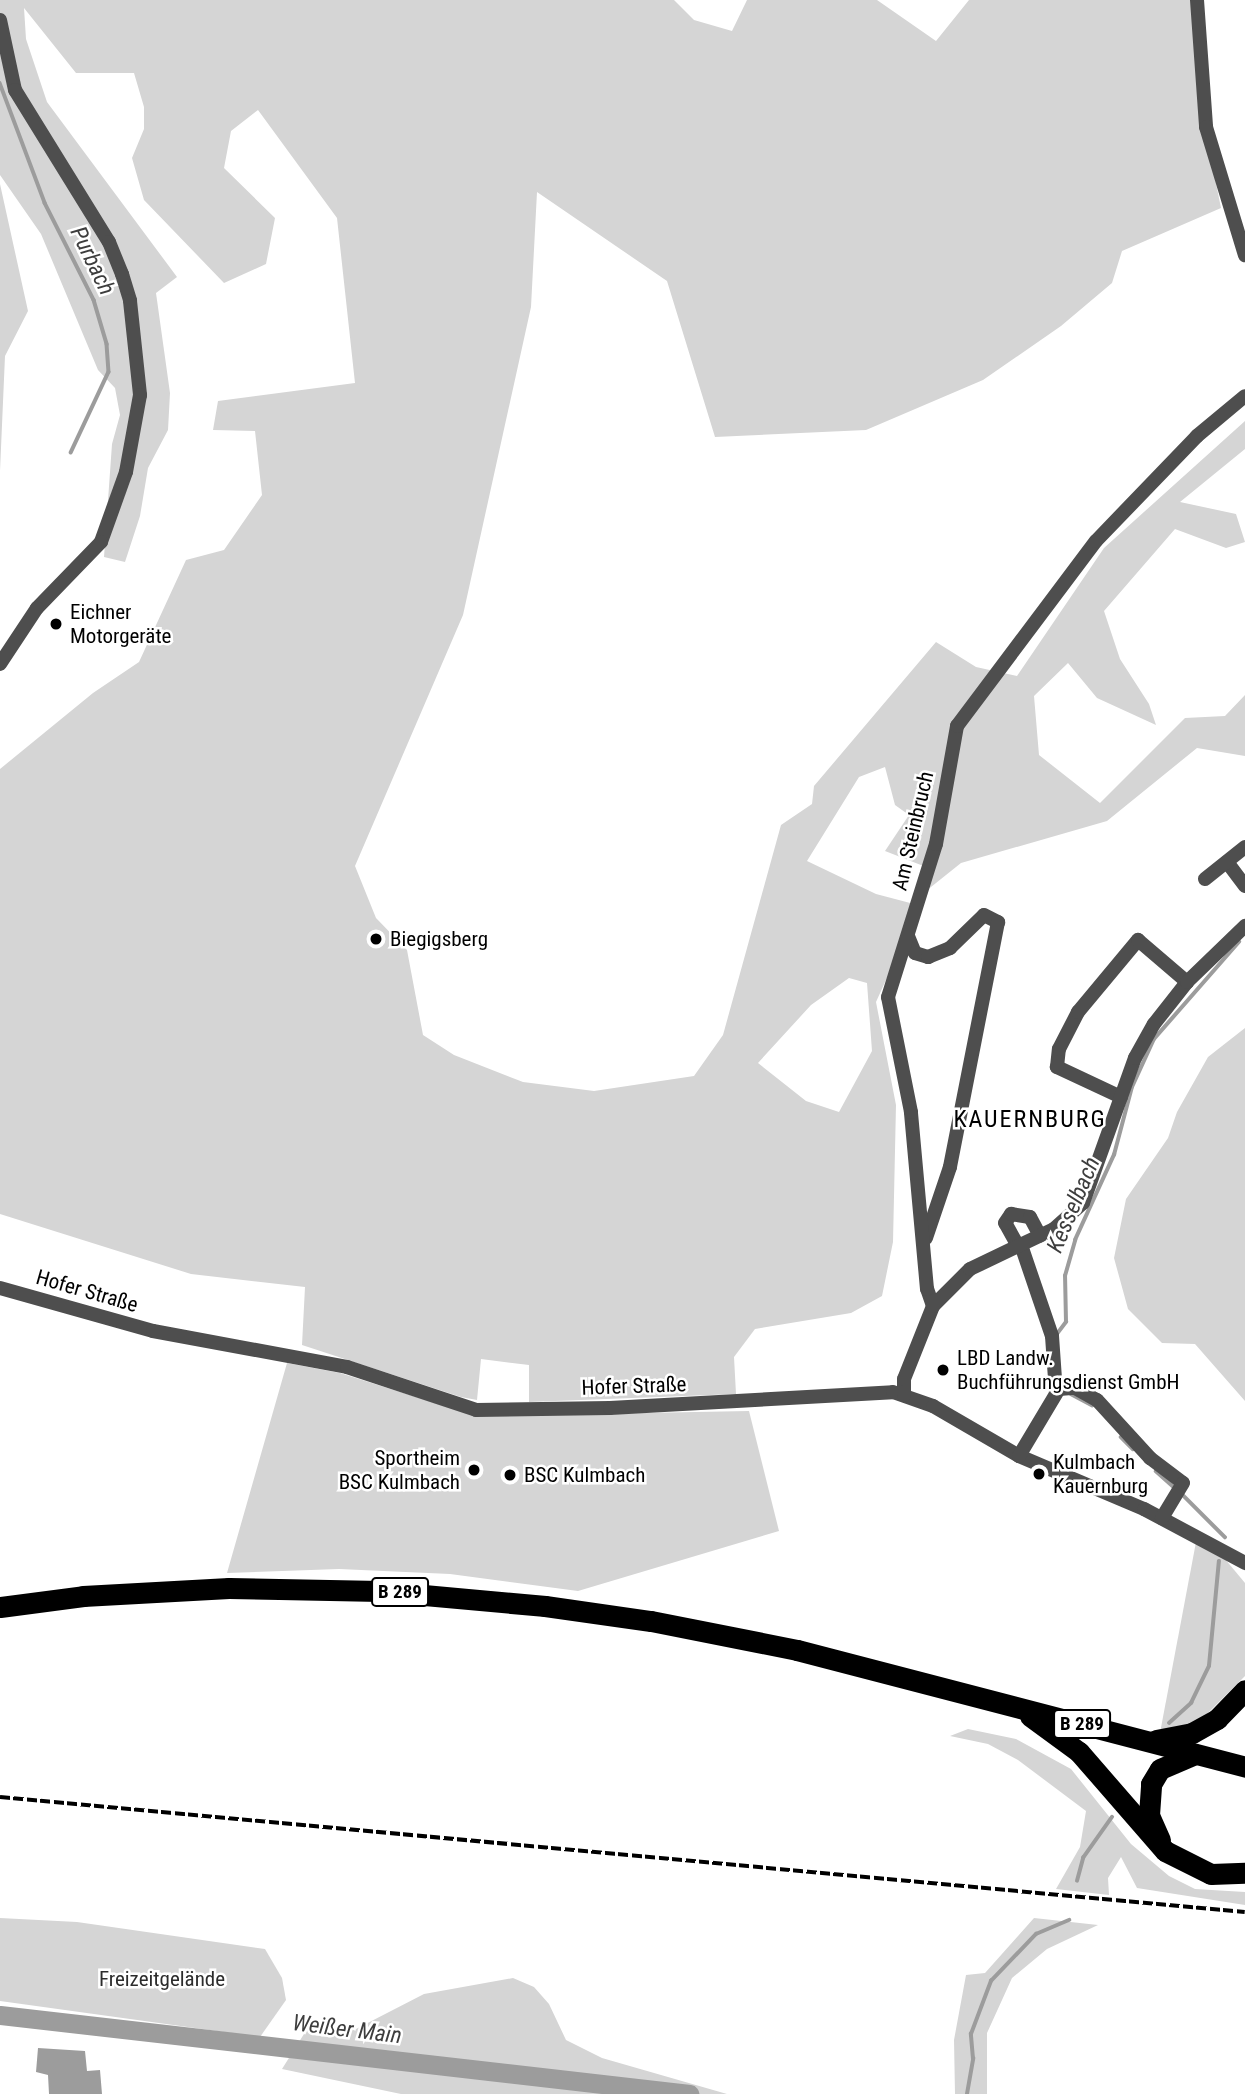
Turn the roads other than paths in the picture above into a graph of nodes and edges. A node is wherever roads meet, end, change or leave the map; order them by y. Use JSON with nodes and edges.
{"nodes":[{"id":1,"x":1197,"y":0,"type":"edge"},
{"id":2,"x":0,"y":20,"type":"edge"},
{"id":3,"x":1245,"y":255,"type":"edge"},
{"id":4,"x":1245,"y":396,"type":"edge"},
{"id":5,"x":0,"y":664,"type":"edge"},
{"id":6,"x":1245,"y":847,"type":"edge"},
{"id":7,"x":1227,"y":862,"type":"junction"},
{"id":8,"x":1205,"y":879,"type":"dead end"},
{"id":9,"x":1245,"y":887,"type":"edge"},
{"id":10,"x":1245,"y":926,"type":"edge"},
{"id":11,"x":908,"y":936,"type":"junction"},
{"id":12,"x":1187,"y":982,"type":"junction"},
{"id":13,"x":1121,"y":1097,"type":"junction"},
{"id":14,"x":1040,"y":1236,"type":"junction"},
{"id":15,"x":925,"y":1239,"type":"junction"},
{"id":16,"x":1019,"y":1246,"type":"junction"},
{"id":17,"x":998,"y":1254,"type":"junction"},
{"id":18,"x":1027,"y":1270,"type":"junction"},
{"id":19,"x":0,"y":1288,"type":"edge"},
{"id":20,"x":933,"y":1306,"type":"junction"},
{"id":21,"x":1060,"y":1389,"type":"junction"},
{"id":22,"x":904,"y":1395,"type":"junction"},
{"id":23,"x":1018,"y":1456,"type":"junction"},
{"id":24,"x":1162,"y":1518,"type":"junction"},
{"id":25,"x":1245,"y":1563,"type":"edge"},
{"id":26,"x":0,"y":1607,"type":"edge"},
{"id":27,"x":1245,"y":1690,"type":"edge"},
{"id":28,"x":1013,"y":1707,"type":"junction"},
{"id":29,"x":1151,"y":1741,"type":"junction"},
{"id":30,"x":1195,"y":1754,"type":"junction"},
{"id":31,"x":1245,"y":1767,"type":"edge"},
{"id":32,"x":1165,"y":1851,"type":"junction"},
{"id":33,"x":1245,"y":1874,"type":"edge"}],
"edges":[{"from":1,"to":3,"type":"street"},
{"from":2,"to":5,"type":"street"},
{"from":4,"to":11,"type":"street","name":"Am Steinbruch"},
{"from":6,"to":7,"type":"street"},
{"from":7,"to":8,"type":"street"},
{"from":7,"to":9,"type":"street"},
{"from":10,"to":12,"type":"street"},
{"from":11,"to":15,"type":"street","name":"Am Steinbruch"},
{"from":11,"to":15,"type":"street"},
{"from":12,"to":13,"type":"street"},
{"from":12,"to":13,"type":"street"},
{"from":13,"to":14,"type":"street"},
{"from":14,"to":16,"type":"street"},
{"from":14,"to":16,"type":"street"},
{"from":15,"to":20,"type":"street"},
{"from":16,"to":17,"type":"street"},
{"from":16,"to":18,"type":"street"},
{"from":17,"to":18,"type":"street"},
{"from":17,"to":20,"type":"street"},
{"from":18,"to":21,"type":"street"},
{"from":19,"to":22,"type":"street","name":"Hofer Straße"},
{"from":20,"to":22,"type":"street"},
{"from":21,"to":23,"type":"street"},
{"from":21,"to":24,"type":"street"},
{"from":22,"to":23,"type":"street","name":"Hofer Straße"},
{"from":23,"to":24,"type":"street","name":"Hofer Straße"},
{"from":24,"to":25,"type":"street","name":"Hofer Straße"},
{"from":26,"to":28,"type":"highway","number":"B 289"},
{"from":27,"to":29,"type":"highway"},
{"from":28,"to":29,"type":"highway","number":"B 289"},
{"from":28,"to":32,"type":"highway"},
{"from":29,"to":30,"type":"highway","number":"B 289"},
{"from":30,"to":31,"type":"highway","number":"B 289"},
{"from":30,"to":32,"type":"highway"},
{"from":32,"to":33,"type":"highway"}]}
